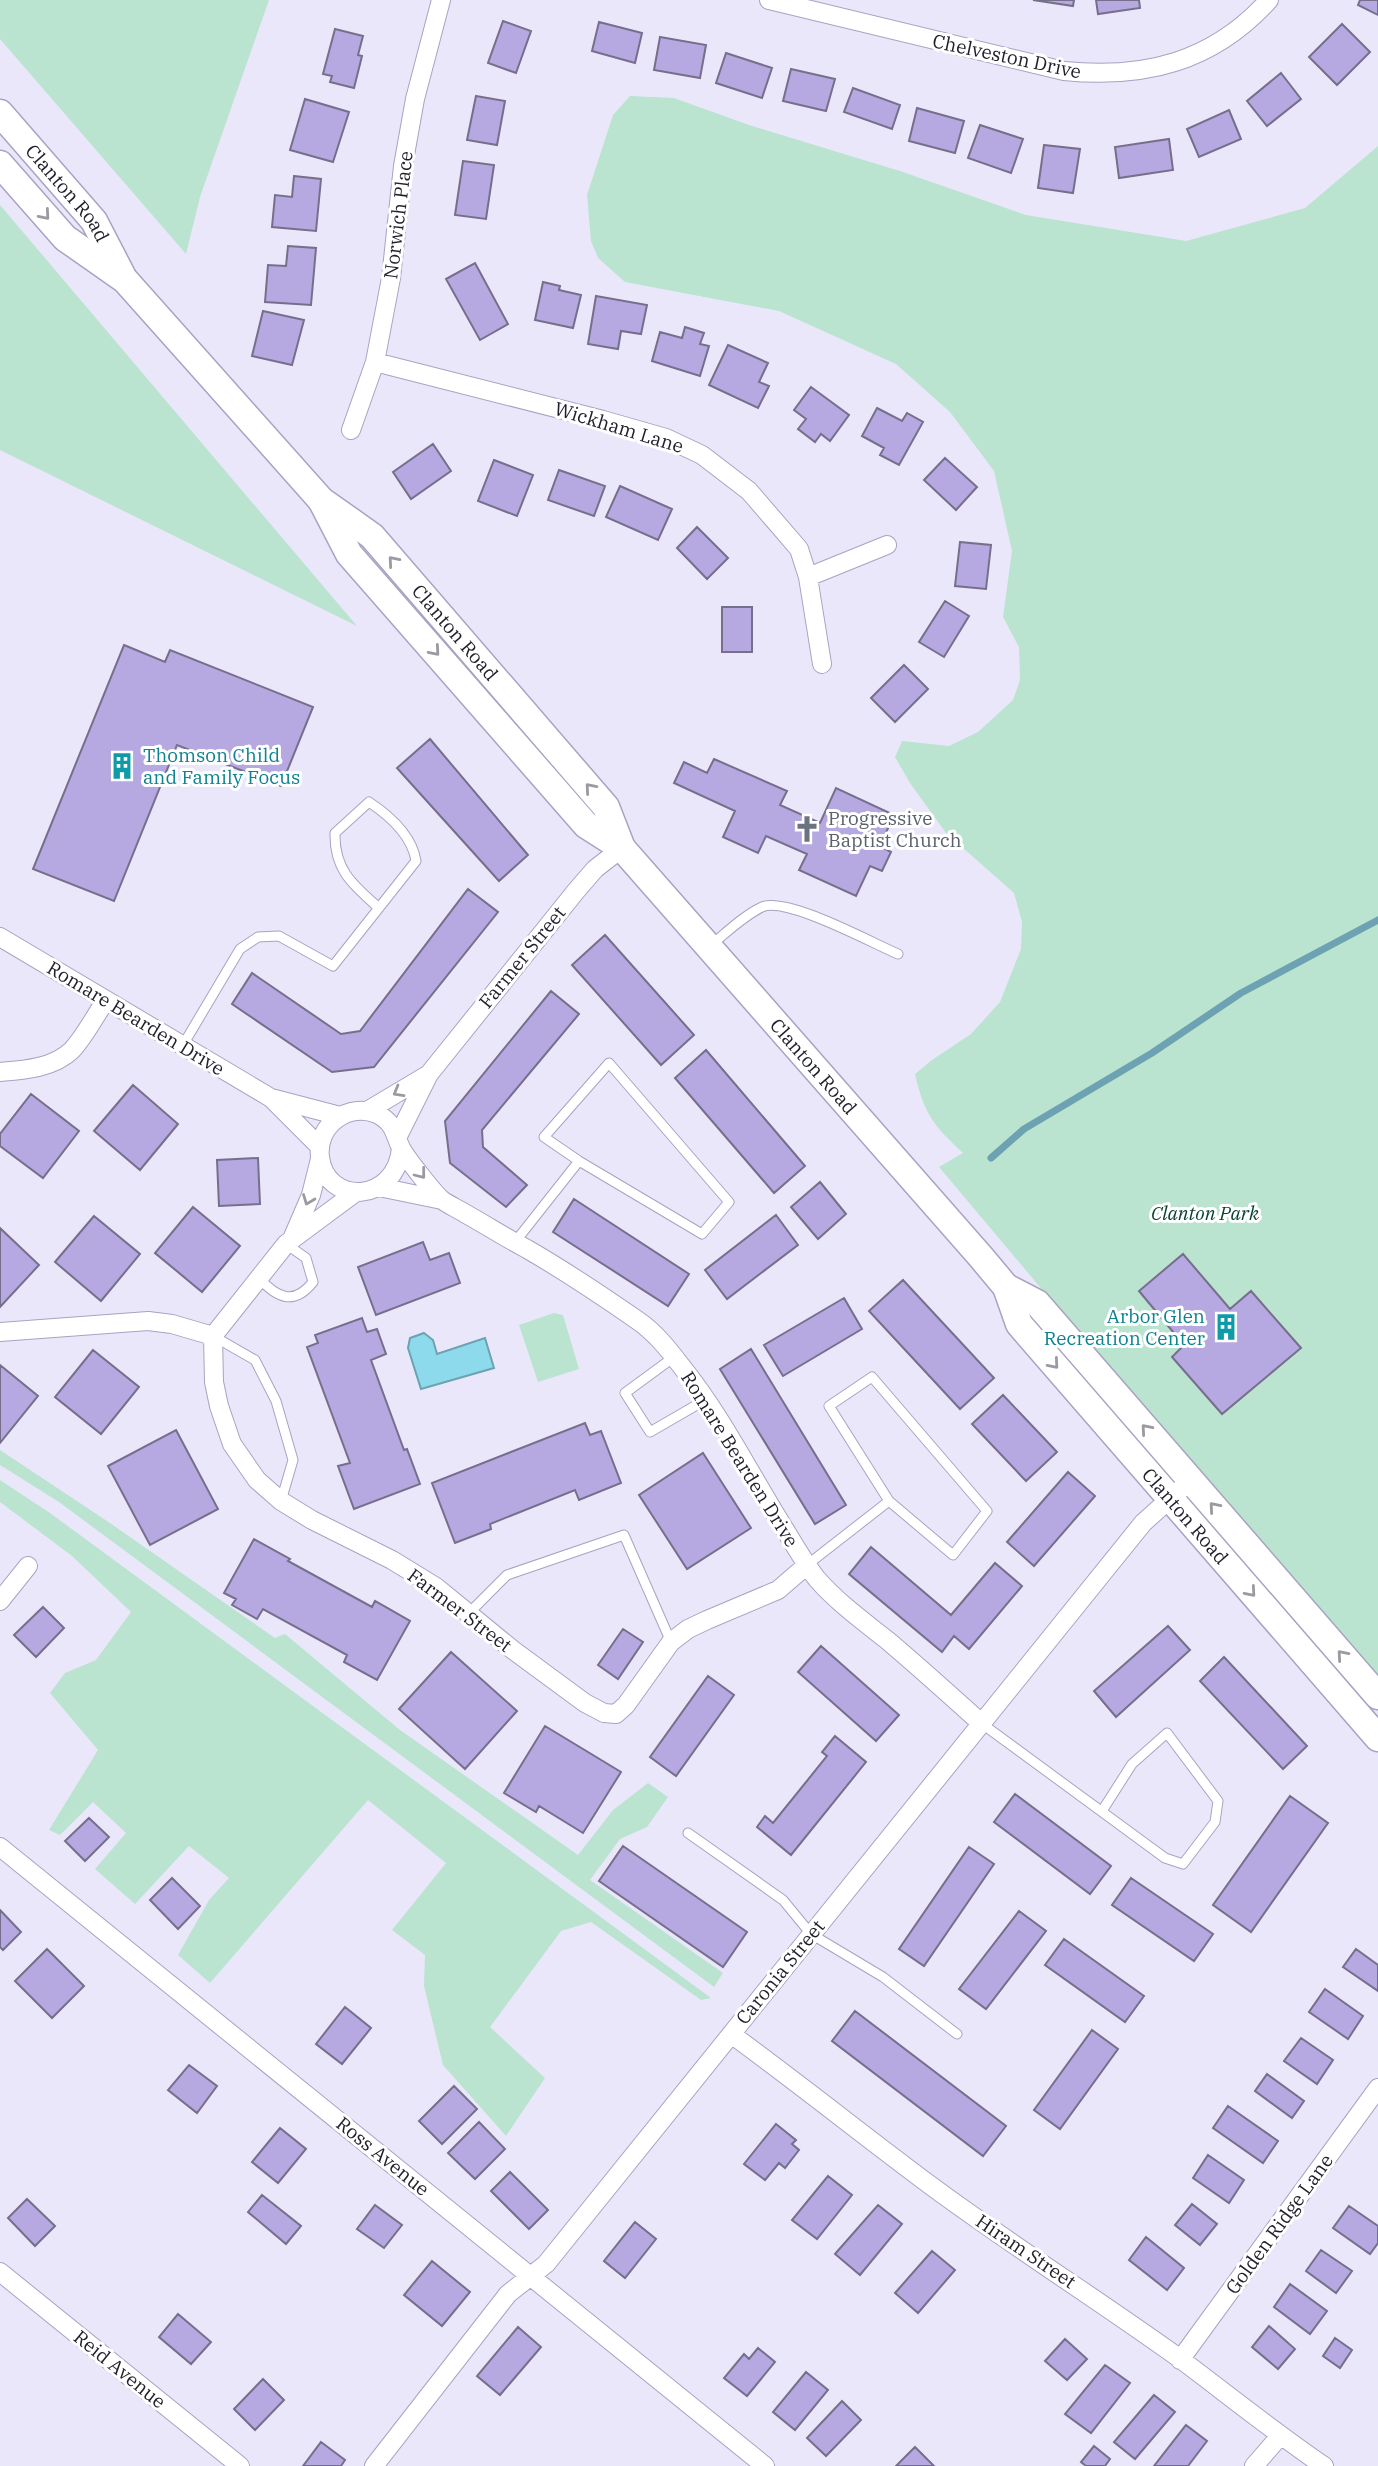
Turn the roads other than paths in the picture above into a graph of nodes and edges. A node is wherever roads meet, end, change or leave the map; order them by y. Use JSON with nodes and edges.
{"nodes":[{"id":1,"x":442,"y":0,"type":"edge"},
{"id":2,"x":769,"y":0,"type":"edge"},
{"id":3,"x":1269,"y":0,"type":"edge"},
{"id":4,"x":0,"y":113,"type":"edge"},
{"id":5,"x":0,"y":163,"type":"edge"},
{"id":6,"x":125,"y":280,"type":"junction"},
{"id":7,"x":375,"y":362,"type":"junction"},
{"id":8,"x":351,"y":429,"type":"dead end"},
{"id":9,"x":887,"y":545,"type":"dead end"},
{"id":10,"x":808,"y":577,"type":"junction"},
{"id":11,"x":821,"y":664,"type":"dead end"},
{"id":12,"x":622,"y":848,"type":"junction"},
{"id":13,"x":379,"y":908,"type":"junction"},
{"id":14,"x":0,"y":937,"type":"edge"},
{"id":15,"x":709,"y":947,"type":"junction"},
{"id":16,"x":898,"y":954,"type":"dead end"},
{"id":17,"x":106,"y":1000,"type":"junction"},
{"id":18,"x":183,"y":1045,"type":"junction"},
{"id":19,"x":0,"y":1072,"type":"edge"},
{"id":20,"x":429,"y":1074,"type":"junction"},
{"id":21,"x":271,"y":1098,"type":"junction"},
{"id":22,"x":367,"y":1111,"type":"junction"},
{"id":23,"x":340,"y":1116,"type":"junction"},
{"id":24,"x":400,"y":1142,"type":"junction"},
{"id":25,"x":320,"y":1153,"type":"junction"},
{"id":26,"x":579,"y":1161,"type":"junction"},
{"id":27,"x":379,"y":1187,"type":"junction"},
{"id":28,"x":356,"y":1192,"type":"junction"},
{"id":29,"x":442,"y":1200,"type":"junction"},
{"id":30,"x":289,"y":1241,"type":"junction"},
{"id":31,"x":514,"y":1242,"type":"junction"},
{"id":32,"x":259,"y":1278,"type":"junction"},
{"id":33,"x":1006,"y":1287,"type":"junction"},
{"id":34,"x":0,"y":1332,"type":"edge"},
{"id":35,"x":213,"y":1336,"type":"junction"},
{"id":36,"x":674,"y":1356,"type":"junction"},
{"id":37,"x":707,"y":1399,"type":"junction"},
{"id":38,"x":1191,"y":1480,"type":"junction"},
{"id":39,"x":1170,"y":1499,"type":"junction"},
{"id":40,"x":281,"y":1501,"type":"junction"},
{"id":41,"x":889,"y":1501,"type":"junction"},
{"id":42,"x":807,"y":1564,"type":"junction"},
{"id":43,"x":28,"y":1566,"type":"dead end"},
{"id":44,"x":0,"y":1601,"type":"edge"},
{"id":45,"x":469,"y":1613,"type":"junction"},
{"id":46,"x":671,"y":1642,"type":"junction"},
{"id":47,"x":1378,"y":1696,"type":"edge"},
{"id":48,"x":981,"y":1723,"type":"junction"},
{"id":49,"x":1378,"y":1738,"type":"edge"},
{"id":50,"x":1102,"y":1811,"type":"junction"},
{"id":51,"x":688,"y":1833,"type":"dead end"},
{"id":52,"x":0,"y":1847,"type":"edge"},
{"id":53,"x":811,"y":1934,"type":"junction"},
{"id":54,"x":731,"y":2034,"type":"junction"},
{"id":55,"x":957,"y":2034,"type":"dead end"},
{"id":56,"x":1378,"y":2088,"type":"edge"},
{"id":57,"x":0,"y":2272,"type":"edge"},
{"id":58,"x":530,"y":2276,"type":"junction"},
{"id":59,"x":1180,"y":2360,"type":"junction"},
{"id":60,"x":1280,"y":2436,"type":"junction"},
{"id":61,"x":240,"y":2466,"type":"edge"},
{"id":62,"x":374,"y":2466,"type":"edge"},
{"id":63,"x":765,"y":2466,"type":"edge"},
{"id":64,"x":1254,"y":2466,"type":"edge"},
{"id":65,"x":1324,"y":2466,"type":"edge"}],
"edges":[{"from":1,"to":7,"type":"street","name":"Norwich Place"},
{"from":2,"to":3,"type":"street","name":"Chelveston Drive"},
{"from":4,"to":6,"type":"main road","name":"Clanton Road"},
{"from":5,"to":6,"type":"main road","name":"Clanton Road","one_way":true},
{"from":6,"to":12,"type":"main road","name":"Clanton Road"},
{"from":7,"to":8,"type":"street","name":"Norwich Place"},
{"from":7,"to":10,"type":"street","name":"Wickham Lane"},
{"from":9,"to":10,"type":"street"},
{"from":10,"to":11,"type":"street","name":"Wickham Lane"},
{"from":12,"to":15,"type":"main road","name":"Clanton Road"},
{"from":12,"to":20,"type":"street","name":"Farmer Street"},
{"from":13,"to":13,"type":"lane"},
{"from":13,"to":18,"type":"lane"},
{"from":14,"to":17,"type":"street","name":"Romare Bearden Drive"},
{"from":15,"to":16,"type":"lane"},
{"from":15,"to":33,"type":"main road","name":"Clanton Road"},
{"from":17,"to":18,"type":"street","name":"Romare Bearden Drive"},
{"from":17,"to":19,"type":"street"},
{"from":18,"to":21,"type":"street","name":"Romare Bearden Drive"},
{"from":20,"to":22,"type":"street","name":"Farmer Street","one_way":true},
{"from":20,"to":24,"type":"street","name":"Farmer Street"},
{"from":21,"to":23,"type":"street","name":"Romare Bearden Drive"},
{"from":21,"to":25,"type":"street","name":"Romare Bearden Drive"},
{"from":22,"to":23,"type":"street"},
{"from":22,"to":24,"type":"street"},
{"from":23,"to":25,"type":"street"},
{"from":24,"to":27,"type":"street"},
{"from":24,"to":29,"type":"street","name":"Romare Bearden Drive","one_way":true},
{"from":25,"to":28,"type":"street"},
{"from":25,"to":30,"type":"street","one_way":true},
{"from":26,"to":26,"type":"lane"},
{"from":26,"to":31,"type":"lane"},
{"from":27,"to":28,"type":"street"},
{"from":27,"to":29,"type":"street","name":"Romare Bearden Drive"},
{"from":28,"to":30,"type":"street"},
{"from":29,"to":31,"type":"street","name":"Romare Bearden Drive"},
{"from":30,"to":32,"type":"street"},
{"from":30,"to":32,"type":"lane"},
{"from":31,"to":36,"type":"street","name":"Romare Bearden Drive"},
{"from":32,"to":35,"type":"street"},
{"from":38,"to":33,"type":"main road","name":"Clanton Road","one_way":true},
{"from":33,"to":39,"type":"main road","name":"Clanton Road","one_way":true},
{"from":34,"to":35,"type":"street"},
{"from":35,"to":40,"type":"street","name":"Farmer Street"},
{"from":35,"to":40,"type":"lane"},
{"from":36,"to":37,"type":"street","name":"Romare Bearden Drive"},
{"from":36,"to":37,"type":"lane"},
{"from":37,"to":42,"type":"street","name":"Romare Bearden Drive"},
{"from":38,"to":39,"type":"street","name":"Caronia Street"},
{"from":47,"to":38,"type":"main road","name":"Clanton Road","one_way":true},
{"from":39,"to":48,"type":"street","name":"Caronia Street"},
{"from":39,"to":49,"type":"main road","name":"Clanton Road","one_way":true},
{"from":40,"to":45,"type":"street","name":"Farmer Street"},
{"from":41,"to":41,"type":"lane"},
{"from":41,"to":42,"type":"lane"},
{"from":42,"to":46,"type":"street","name":"Farmer Street"},
{"from":42,"to":48,"type":"street","name":"Romare Bearden Drive"},
{"from":43,"to":44,"type":"street"},
{"from":45,"to":46,"type":"street","name":"Farmer Street"},
{"from":45,"to":46,"type":"lane"},
{"from":48,"to":50,"type":"lane"},
{"from":48,"to":53,"type":"street","name":"Caronia Street"},
{"from":50,"to":50,"type":"lane"},
{"from":51,"to":53,"type":"lane"},
{"from":52,"to":58,"type":"street","name":"Ross Avenue"},
{"from":53,"to":54,"type":"street","name":"Caronia Street"},
{"from":53,"to":55,"type":"lane"},
{"from":54,"to":58,"type":"street","name":"Caronia Street"},
{"from":54,"to":59,"type":"street","name":"Hiram Street"},
{"from":56,"to":59,"type":"street","name":"Golden Ridge Lane"},
{"from":57,"to":61,"type":"street","name":"Reid Avenue"},
{"from":58,"to":62,"type":"street","name":"Caronia Street"},
{"from":58,"to":63,"type":"street","name":"Ross Avenue"},
{"from":59,"to":60,"type":"street","name":"Hiram Street"},
{"from":60,"to":64,"type":"street"},
{"from":60,"to":65,"type":"street","name":"Hiram Street"}]}
